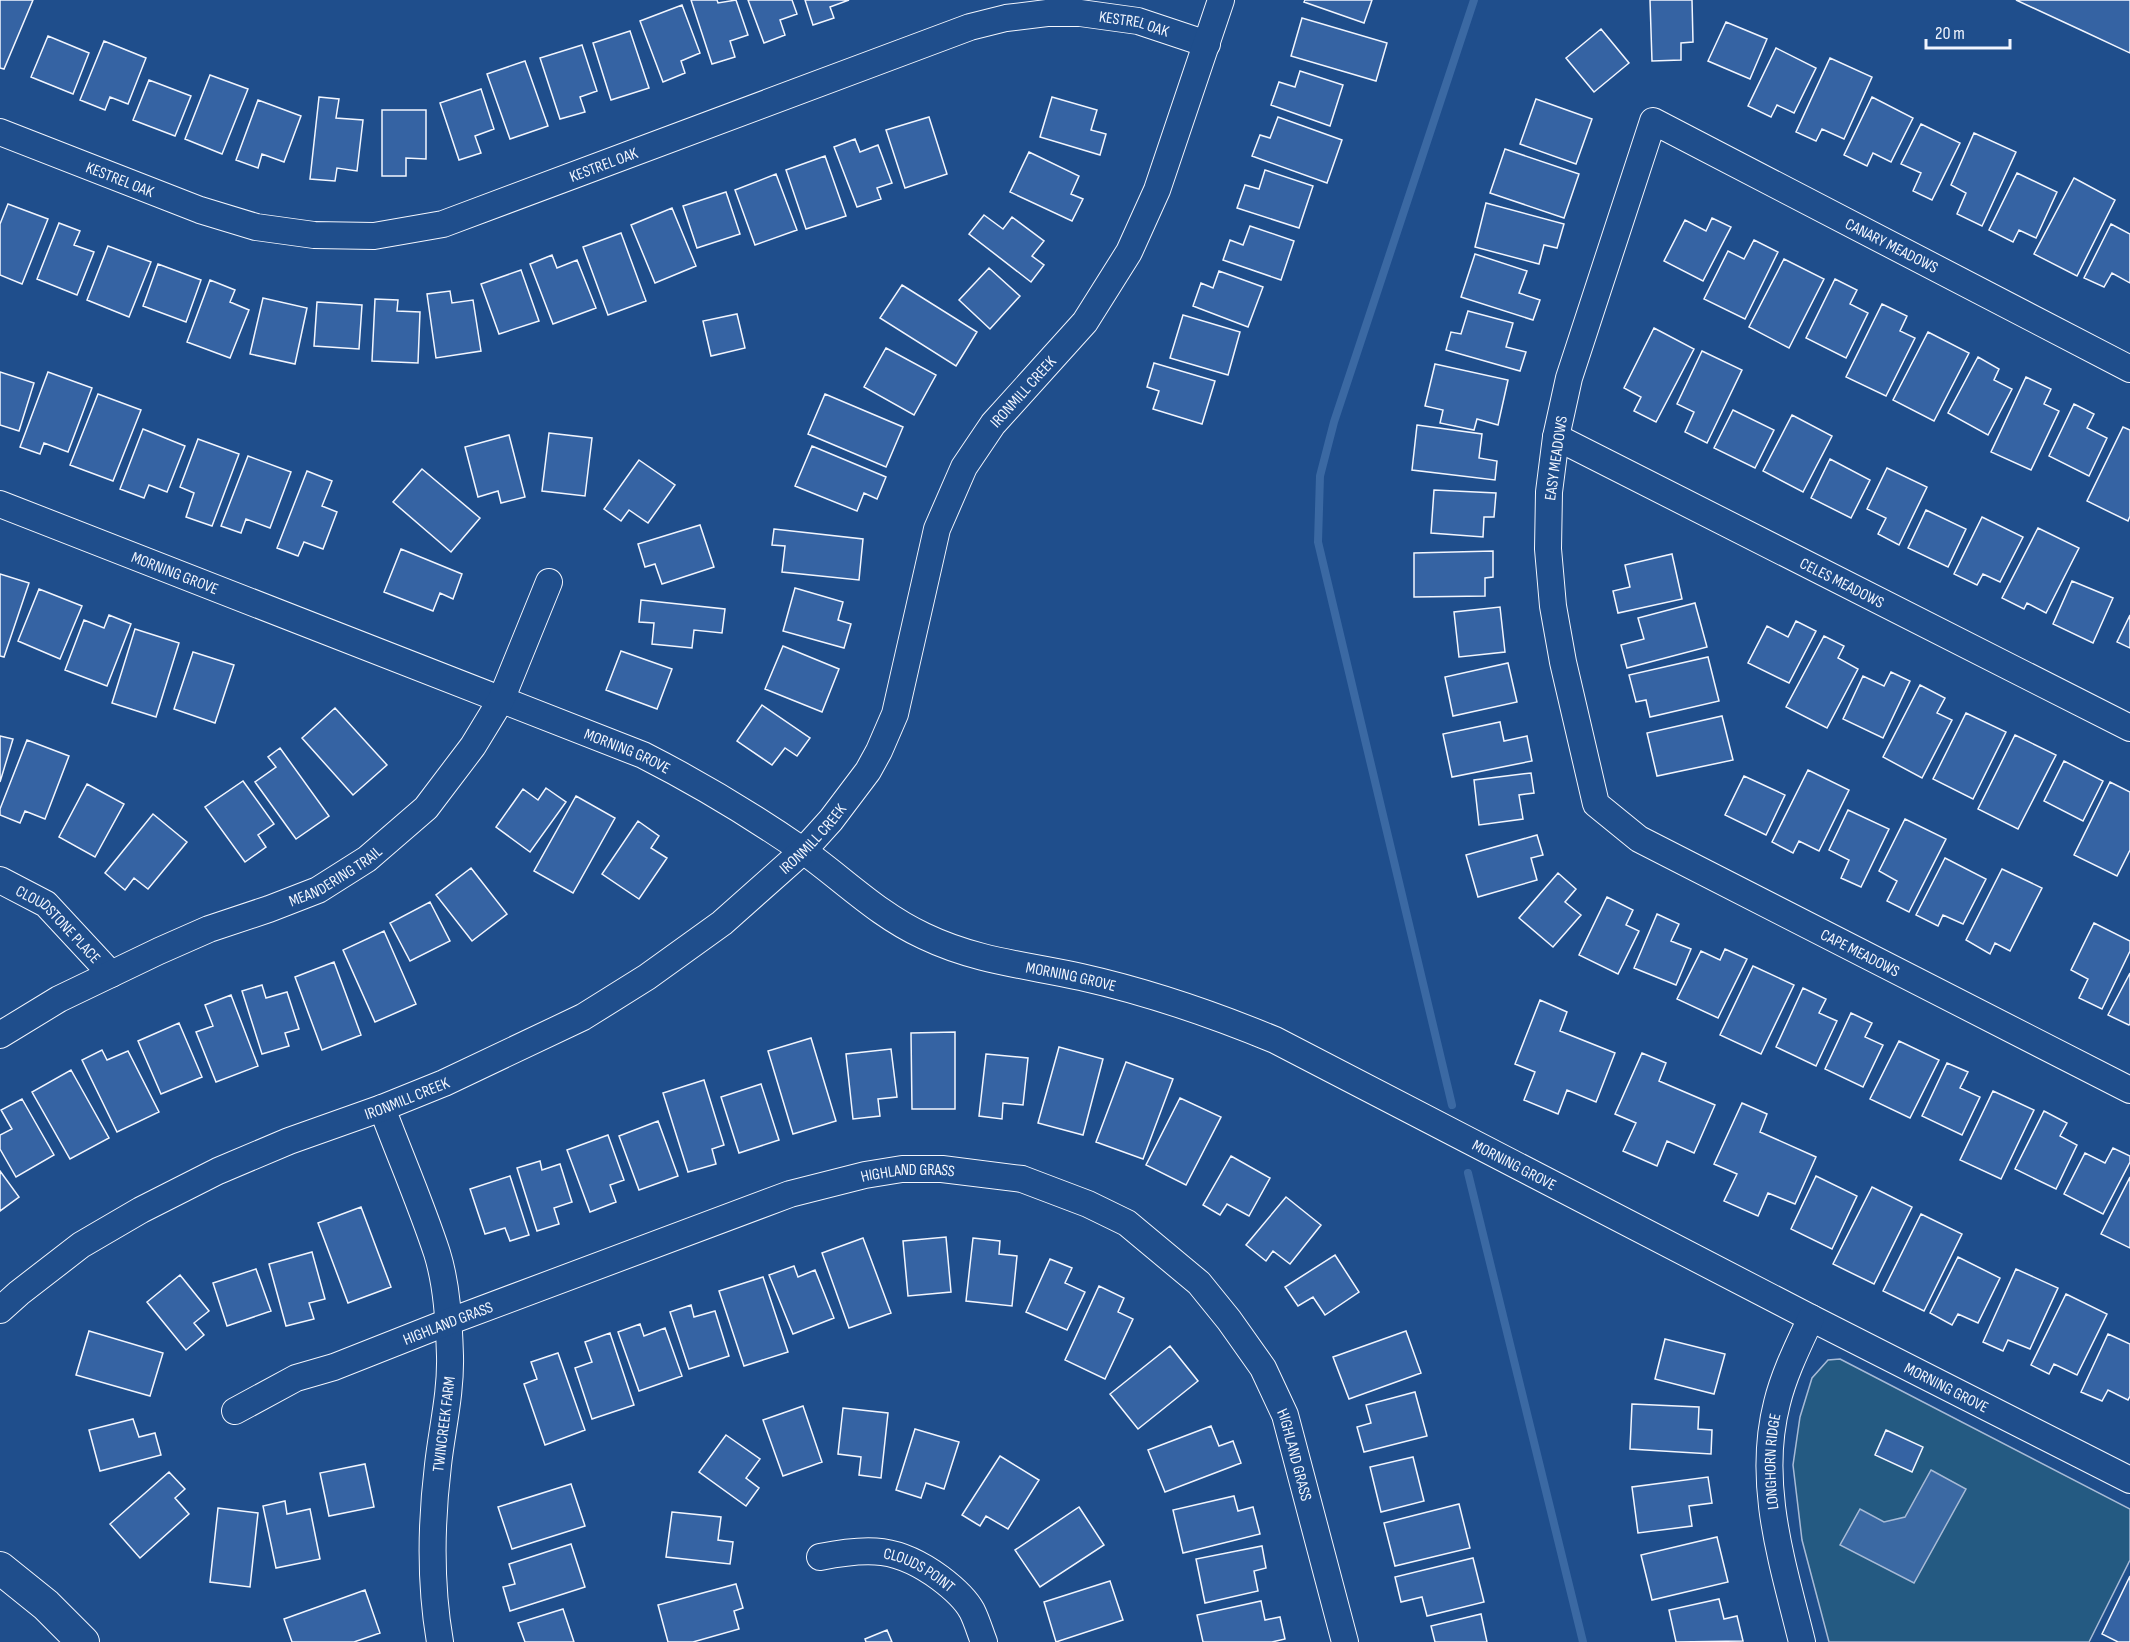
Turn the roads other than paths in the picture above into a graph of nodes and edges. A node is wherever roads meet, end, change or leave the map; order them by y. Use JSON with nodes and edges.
{"nodes":[{"id":1,"x":1221,"y":0,"type":"edge"},
{"id":2,"x":1207,"y":44,"type":"junction"},
{"id":3,"x":1653,"y":121,"type":"joint"},
{"id":4,"x":0,"y":132,"type":"edge"},
{"id":5,"x":2130,"y":369,"type":"edge"},
{"id":6,"x":1556,"y":437,"type":"junction"},
{"id":7,"x":0,"y":504,"type":"edge"},
{"id":8,"x":549,"y":582,"type":"dead end"},
{"id":9,"x":501,"y":700,"type":"junction"},
{"id":10,"x":2130,"y":728,"type":"edge"},
{"id":11,"x":1596,"y":804,"type":"joint"},
{"id":12,"x":804,"y":851,"type":"junction"},
{"id":13,"x":0,"y":880,"type":"edge"},
{"id":14,"x":111,"y":974,"type":"junction"},
{"id":15,"x":0,"y":1035,"type":"edge"},
{"id":16,"x":2130,"y":1090,"type":"edge"},
{"id":17,"x":382,"y":1108,"type":"junction"},
{"id":18,"x":0,"y":1310,"type":"edge"},
{"id":19,"x":1811,"y":1318,"type":"junction"},
{"id":20,"x":448,"y":1322,"type":"junction"},
{"id":21,"x":235,"y":1411,"type":"dead end"},
{"id":22,"x":2130,"y":1480,"type":"edge"},
{"id":23,"x":820,"y":1557,"type":"dead end"},
{"id":24,"x":0,"y":1568,"type":"edge"},
{"id":25,"x":83,"y":1642,"type":"edge"},
{"id":26,"x":440,"y":1642,"type":"edge"},
{"id":27,"x":984,"y":1642,"type":"edge"},
{"id":28,"x":1345,"y":1642,"type":"edge"},
{"id":29,"x":1802,"y":1642,"type":"edge"}],
"edges":[{"from":1,"to":2,"type":"street","name":"IRONMILL CREEK"},
{"from":2,"to":4,"type":"street","name":"KESTREL OAK"},
{"from":2,"to":12,"type":"street","name":"IRONMILL CREEK"},
{"from":3,"to":5,"type":"street","name":"CANARY MEADOWS"},
{"from":3,"to":6,"type":"street","name":"EASY MEADOWS"},
{"from":6,"to":10,"type":"street","name":"CELES MEADOWS"},
{"from":6,"to":11,"type":"street","name":"EASY MEADOWS"},
{"from":7,"to":9,"type":"street","name":"MORNING GROVE"},
{"from":8,"to":9,"type":"street","name":"MEANDERING TRAIL"},
{"from":9,"to":12,"type":"street","name":"MORNING GROVE"},
{"from":9,"to":14,"type":"street","name":"MEANDERING TRAIL"},
{"from":11,"to":16,"type":"street","name":"CAPE MEADOWS"},
{"from":12,"to":17,"type":"street","name":"IRONMILL CREEK"},
{"from":12,"to":19,"type":"street","name":"MORNING GROVE"},
{"from":13,"to":14,"type":"street","name":"CLOUDSTONE PLACE"},
{"from":14,"to":15,"type":"street","name":"MEANDERING TRAIL"},
{"from":17,"to":18,"type":"street","name":"IRONMILL CREEK"},
{"from":17,"to":20,"type":"street","name":"TWINCREEK FARM"},
{"from":19,"to":22,"type":"street","name":"MORNING GROVE"},
{"from":19,"to":29,"type":"street","name":"LONGHORN RIDGE"},
{"from":20,"to":21,"type":"street","name":"HIGHLAND GRASS"},
{"from":20,"to":26,"type":"street","name":"TWINCREEK FARM"},
{"from":20,"to":28,"type":"street","name":"HIGHLAND GRASS"},
{"from":23,"to":27,"type":"street","name":"CLOUDS POINT"},
{"from":24,"to":25,"type":"street"}]}
